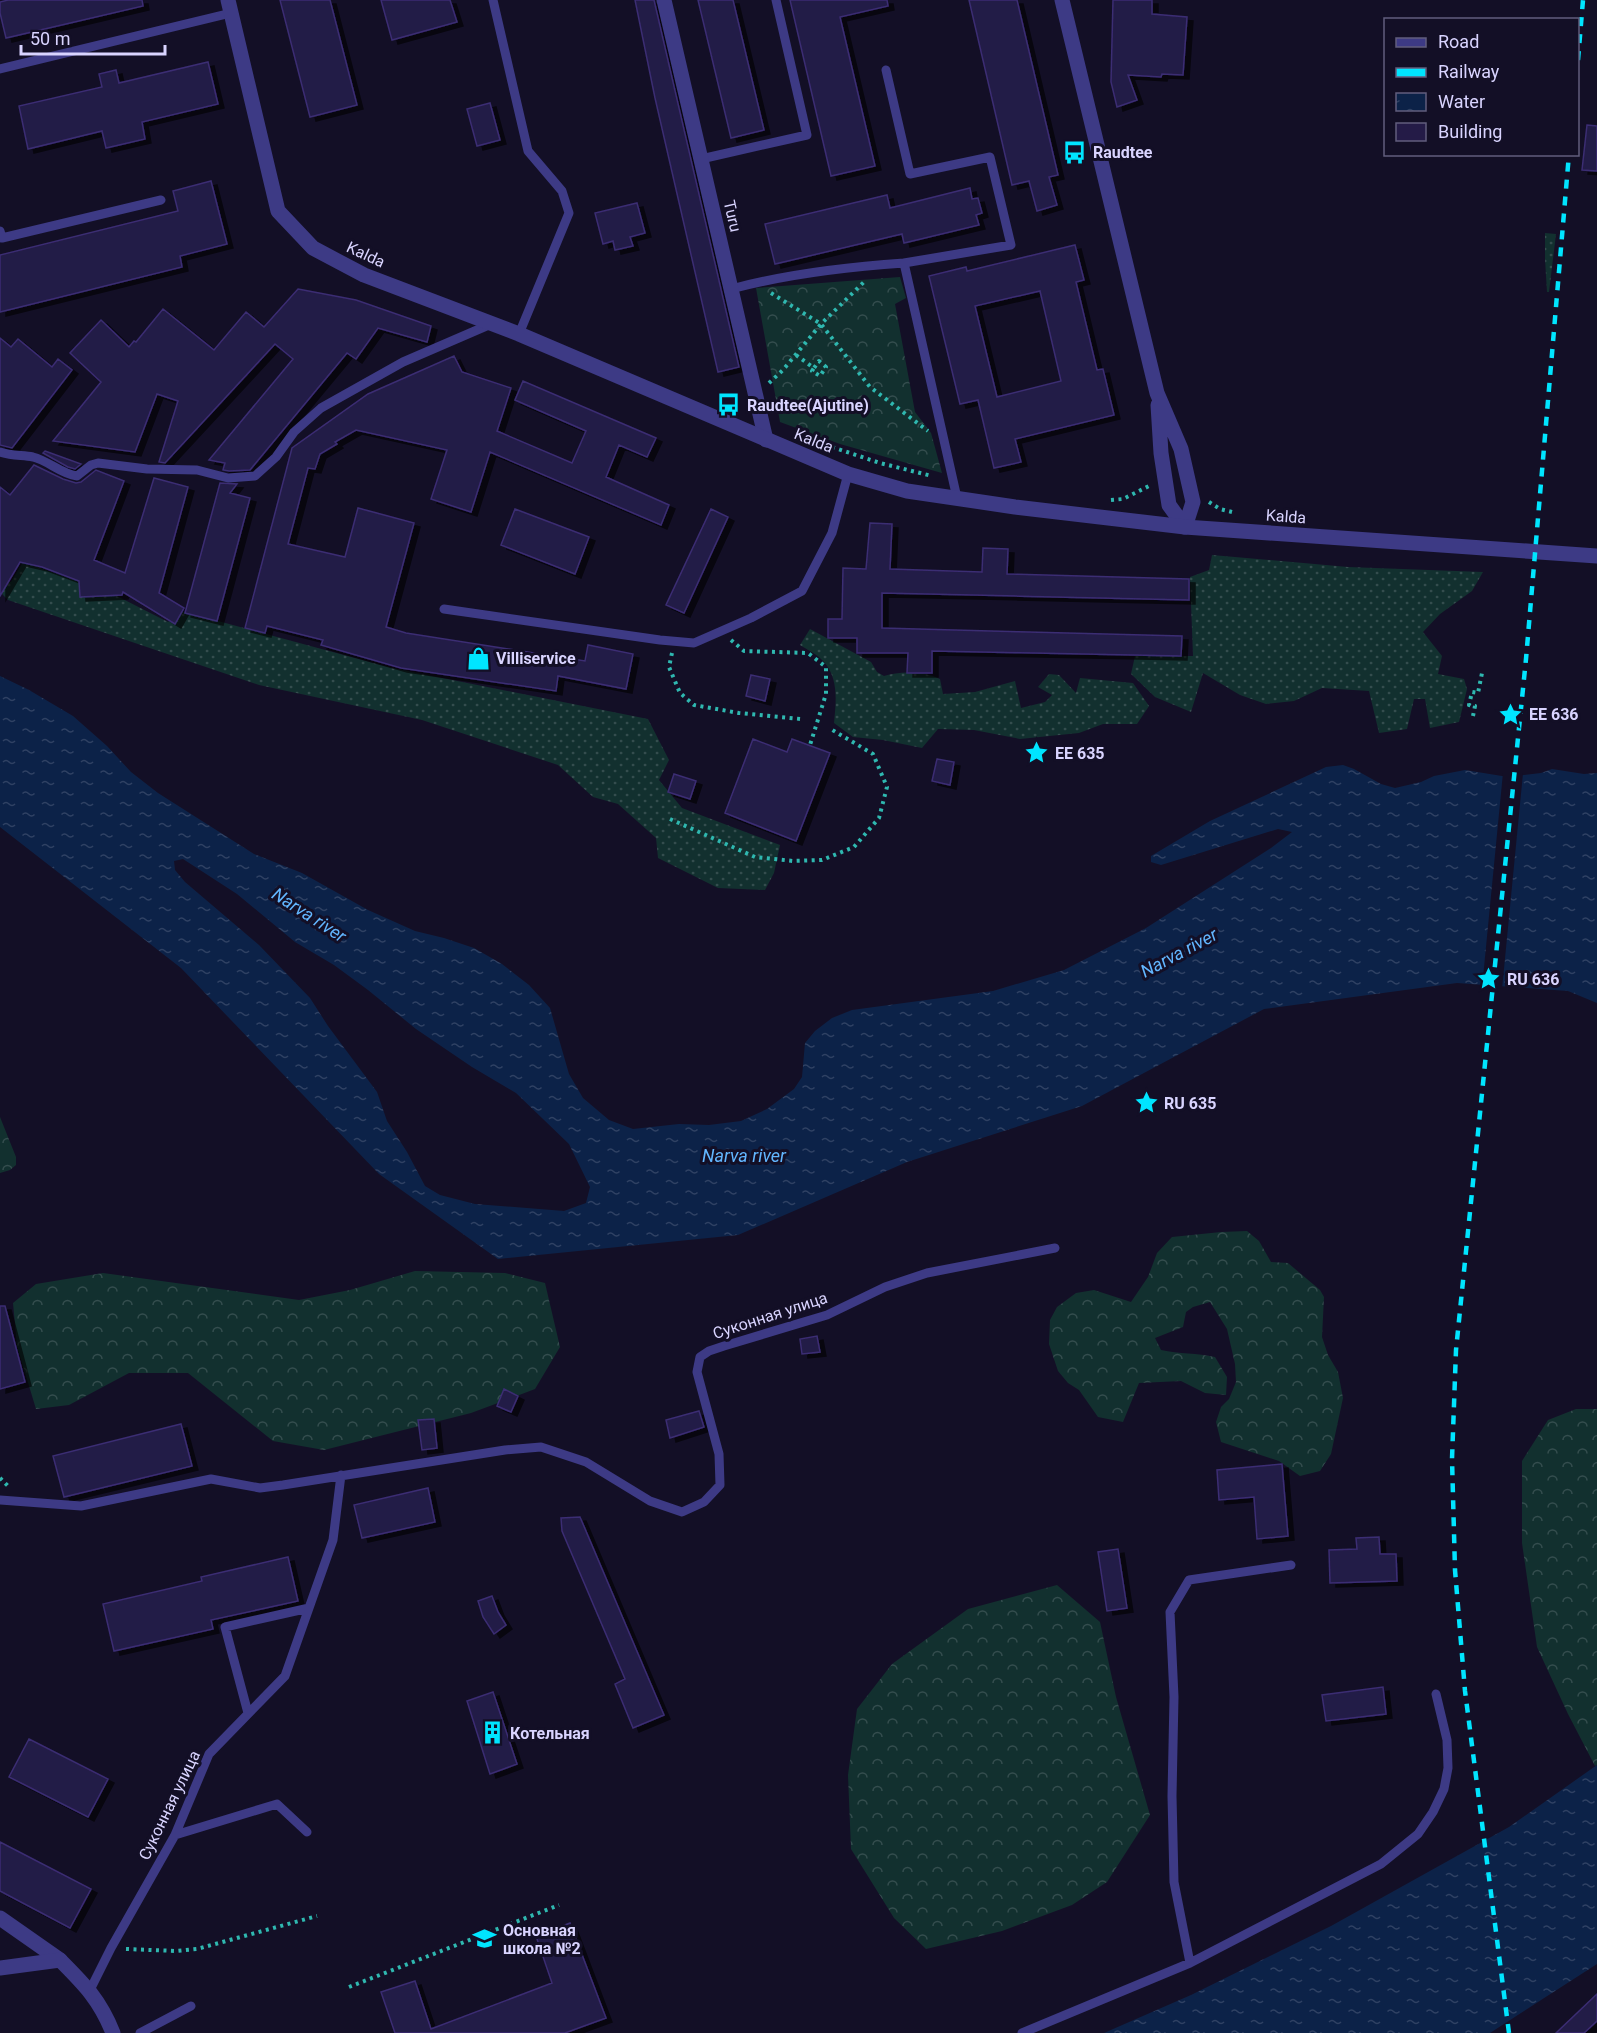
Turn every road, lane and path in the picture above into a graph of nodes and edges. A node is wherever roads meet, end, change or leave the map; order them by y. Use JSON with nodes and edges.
{"nodes":[{"id":1,"x":493,"y":0,"type":"edge"},
{"id":2,"x":664,"y":0,"type":"edge"},
{"id":3,"x":776,"y":0,"type":"edge"},
{"id":4,"x":1062,"y":0,"type":"edge"},
{"id":5,"x":230,"y":7,"type":"edge"},
{"id":6,"x":0,"y":69,"type":"edge"},
{"id":7,"x":886,"y":70,"type":"dead end"},
{"id":8,"x":701,"y":159,"type":"junction"},
{"id":9,"x":160,"y":200,"type":"dead end"},
{"id":10,"x":0,"y":231,"type":"edge"},
{"id":11,"x":904,"y":263,"type":"junction"},
{"id":12,"x":871,"y":265,"type":"junction"},
{"id":13,"x":748,"y":284,"type":"junction"},
{"id":14,"x":731,"y":289,"type":"junction"},
{"id":15,"x":491,"y":324,"type":"junction"},
{"id":16,"x":821,"y":324,"type":"junction"},
{"id":17,"x":519,"y":334,"type":"junction"},
{"id":18,"x":796,"y":355,"type":"junction"},
{"id":19,"x":814,"y":368,"type":"dead end"},
{"id":20,"x":754,"y":391,"type":"junction"},
{"id":21,"x":1157,"y":393,"type":"junction"},
{"id":22,"x":942,"y":432,"type":"junction"},
{"id":23,"x":766,"y":440,"type":"junction"},
{"id":24,"x":0,"y":452,"type":"edge"},
{"id":25,"x":848,"y":474,"type":"junction"},
{"id":26,"x":957,"y":498,"type":"junction"},
{"id":27,"x":1185,"y":527,"type":"junction"},
{"id":28,"x":1597,"y":556,"type":"edge"},
{"id":29,"x":444,"y":609,"type":"dead end"},
{"id":30,"x":721,"y":631,"type":"junction"},
{"id":31,"x":676,"y":641,"type":"junction"},
{"id":32,"x":1482,"y":673,"type":"dead end"},
{"id":33,"x":1473,"y":716,"type":"dead end"},
{"id":34,"x":801,"y":719,"type":"dead end"},
{"id":35,"x":829,"y":728,"type":"dead end"},
{"id":36,"x":810,"y":745,"type":"dead end"},
{"id":37,"x":670,"y":819,"type":"dead end"},
{"id":38,"x":1055,"y":1248,"type":"dead end"},
{"id":39,"x":341,"y":1475,"type":"junction"},
{"id":40,"x":0,"y":1500,"type":"edge"},
{"id":41,"x":1291,"y":1565,"type":"dead end"},
{"id":42,"x":309,"y":1608,"type":"junction"},
{"id":43,"x":1436,"y":1694,"type":"dead end"},
{"id":44,"x":248,"y":1713,"type":"junction"},
{"id":45,"x":307,"y":1832,"type":"dead end"},
{"id":46,"x":175,"y":1835,"type":"junction"},
{"id":47,"x":559,"y":1905,"type":"dead end"},
{"id":48,"x":317,"y":1916,"type":"dead end"},
{"id":49,"x":0,"y":1918,"type":"edge"},
{"id":50,"x":111,"y":1948,"type":"junction"},
{"id":51,"x":60,"y":1960,"type":"junction"},
{"id":52,"x":1190,"y":1963,"type":"junction"},
{"id":53,"x":0,"y":1968,"type":"edge"},
{"id":54,"x":349,"y":1987,"type":"dead end"},
{"id":55,"x":90,"y":1990,"type":"junction"},
{"id":56,"x":191,"y":2006,"type":"dead end"},
{"id":57,"x":113,"y":2033,"type":"edge"},
{"id":58,"x":140,"y":2033,"type":"edge"},
{"id":59,"x":1022,"y":2033,"type":"edge"}],
"edges":[{"from":1,"to":17,"type":"lane"},
{"from":2,"to":8,"type":"street","name":"Turu"},
{"from":3,"to":8,"type":"lane"},
{"from":4,"to":21,"type":"street"},
{"from":5,"to":6,"type":"lane"},
{"from":5,"to":15,"type":"street","name":"Kalda"},
{"from":7,"to":11,"type":"lane"},
{"from":8,"to":14,"type":"street","name":"Turu"},
{"from":9,"to":10,"type":"lane"},
{"from":11,"to":12,"type":"lane"},
{"from":11,"to":22,"type":"lane"},
{"from":12,"to":13,"type":"lane"},
{"from":12,"to":16,"type":"path"},
{"from":13,"to":14,"type":"lane"},
{"from":13,"to":16,"type":"path"},
{"from":14,"to":20,"type":"street","name":"Turu"},
{"from":15,"to":17,"type":"street","name":"Kalda"},
{"from":15,"to":24,"type":"lane"},
{"from":16,"to":18,"type":"path"},
{"from":16,"to":22,"type":"path"},
{"from":17,"to":23,"type":"street","name":"Kalda"},
{"from":18,"to":19,"type":"path"},
{"from":18,"to":20,"type":"path"},
{"from":20,"to":23,"type":"street","name":"Turu"},
{"from":21,"to":27,"type":"street"},
{"from":21,"to":27,"type":"street"},
{"from":22,"to":26,"type":"lane"},
{"from":23,"to":25,"type":"street","name":"Kalda"},
{"from":25,"to":26,"type":"street","name":"Kalda"},
{"from":25,"to":30,"type":"lane"},
{"from":26,"to":27,"type":"street","name":"Kalda"},
{"from":27,"to":28,"type":"street","name":"Kalda"},
{"from":29,"to":31,"type":"lane"},
{"from":30,"to":31,"type":"lane"},
{"from":30,"to":36,"type":"path"},
{"from":31,"to":34,"type":"path"},
{"from":32,"to":33,"type":"path"},
{"from":35,"to":37,"type":"path"},
{"from":38,"to":39,"type":"lane","name":"Суконная улица"},
{"from":39,"to":40,"type":"lane","name":"Суконная улица"},
{"from":39,"to":42,"type":"lane","name":"Суконная улица"},
{"from":41,"to":52,"type":"lane"},
{"from":42,"to":44,"type":"lane","name":"Суконная улица"},
{"from":42,"to":44,"type":"lane"},
{"from":43,"to":52,"type":"lane"},
{"from":44,"to":46,"type":"lane","name":"Суконная улица"},
{"from":45,"to":46,"type":"lane"},
{"from":46,"to":50,"type":"lane","name":"Суконная улица"},
{"from":47,"to":54,"type":"path"},
{"from":48,"to":50,"type":"path"},
{"from":49,"to":51,"type":"street"},
{"from":50,"to":55,"type":"lane","name":"Суконная улица"},
{"from":51,"to":53,"type":"street"},
{"from":51,"to":55,"type":"street"},
{"from":52,"to":59,"type":"lane"},
{"from":55,"to":57,"type":"street"},
{"from":56,"to":58,"type":"lane"}]}
